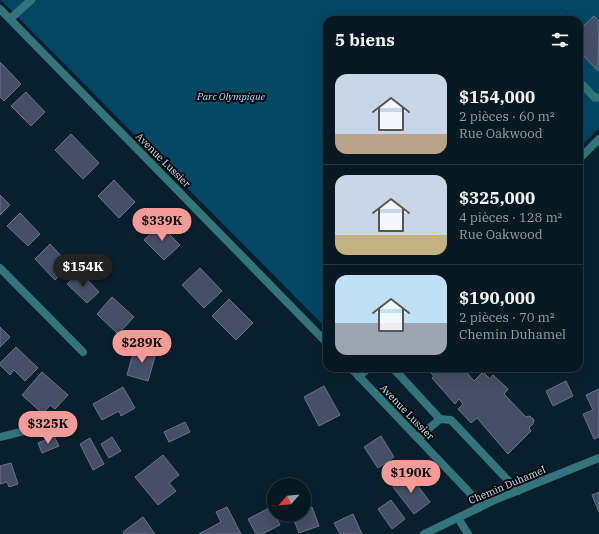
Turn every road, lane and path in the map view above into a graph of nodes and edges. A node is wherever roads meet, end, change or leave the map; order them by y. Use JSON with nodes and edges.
{"nodes":[{"id":1,"x":31,"y":0,"type":"edge"},
{"id":2,"x":0,"y":9,"type":"edge"},
{"id":3,"x":10,"y":19,"type":"junction"},
{"id":4,"x":583,"y":85,"type":"edge"},
{"id":5,"x":599,"y":97,"type":"edge"},
{"id":6,"x":599,"y":140,"type":"edge"},
{"id":7,"x":583,"y":155,"type":"edge"},
{"id":8,"x":0,"y":268,"type":"edge"},
{"id":9,"x":323,"y":339,"type":"edge"},
{"id":10,"x":83,"y":352,"type":"dead end"},
{"id":11,"x":355,"y":372,"type":"edge"},
{"id":12,"x":364,"y":372,"type":"edge"},
{"id":13,"x":397,"y":372,"type":"edge"},
{"id":14,"x":359,"y":377,"type":"junction"},
{"id":15,"x":440,"y":418,"type":"junction"},
{"id":16,"x":65,"y":421,"type":"dead end"},
{"id":17,"x":0,"y":437,"type":"edge"},
{"id":18,"x":418,"y":438,"type":"junction"},
{"id":19,"x":599,"y":458,"type":"edge"},
{"id":20,"x":518,"y":490,"type":"junction"},
{"id":21,"x":479,"y":508,"type":"junction"},
{"id":22,"x":458,"y":518,"type":"junction"},
{"id":23,"x":424,"y":534,"type":"edge"},
{"id":24,"x":468,"y":534,"type":"edge"}],
"edges":[{"from":1,"to":3,"type":"street"},
{"from":2,"to":3,"type":"street","name":"Avenue Lussier"},
{"from":3,"to":9,"type":"street","name":"Avenue Lussier"},
{"from":4,"to":5,"type":"street"},
{"from":6,"to":7,"type":"street"},
{"from":8,"to":10,"type":"street"},
{"from":11,"to":14,"type":"street","name":"Avenue Lussier"},
{"from":12,"to":14,"type":"street"},
{"from":13,"to":15,"type":"street"},
{"from":14,"to":18,"type":"street","name":"Avenue Lussier"},
{"from":15,"to":18,"type":"street"},
{"from":15,"to":20,"type":"street"},
{"from":16,"to":17,"type":"street"},
{"from":18,"to":21,"type":"street","name":"Avenue Lussier"},
{"from":19,"to":20,"type":"street","name":"Chemin Duhamel"},
{"from":20,"to":21,"type":"street","name":"Chemin Duhamel"},
{"from":21,"to":22,"type":"street","name":"Chemin Duhamel"},
{"from":22,"to":23,"type":"street","name":"Chemin Duhamel"},
{"from":22,"to":24,"type":"street"}]}
